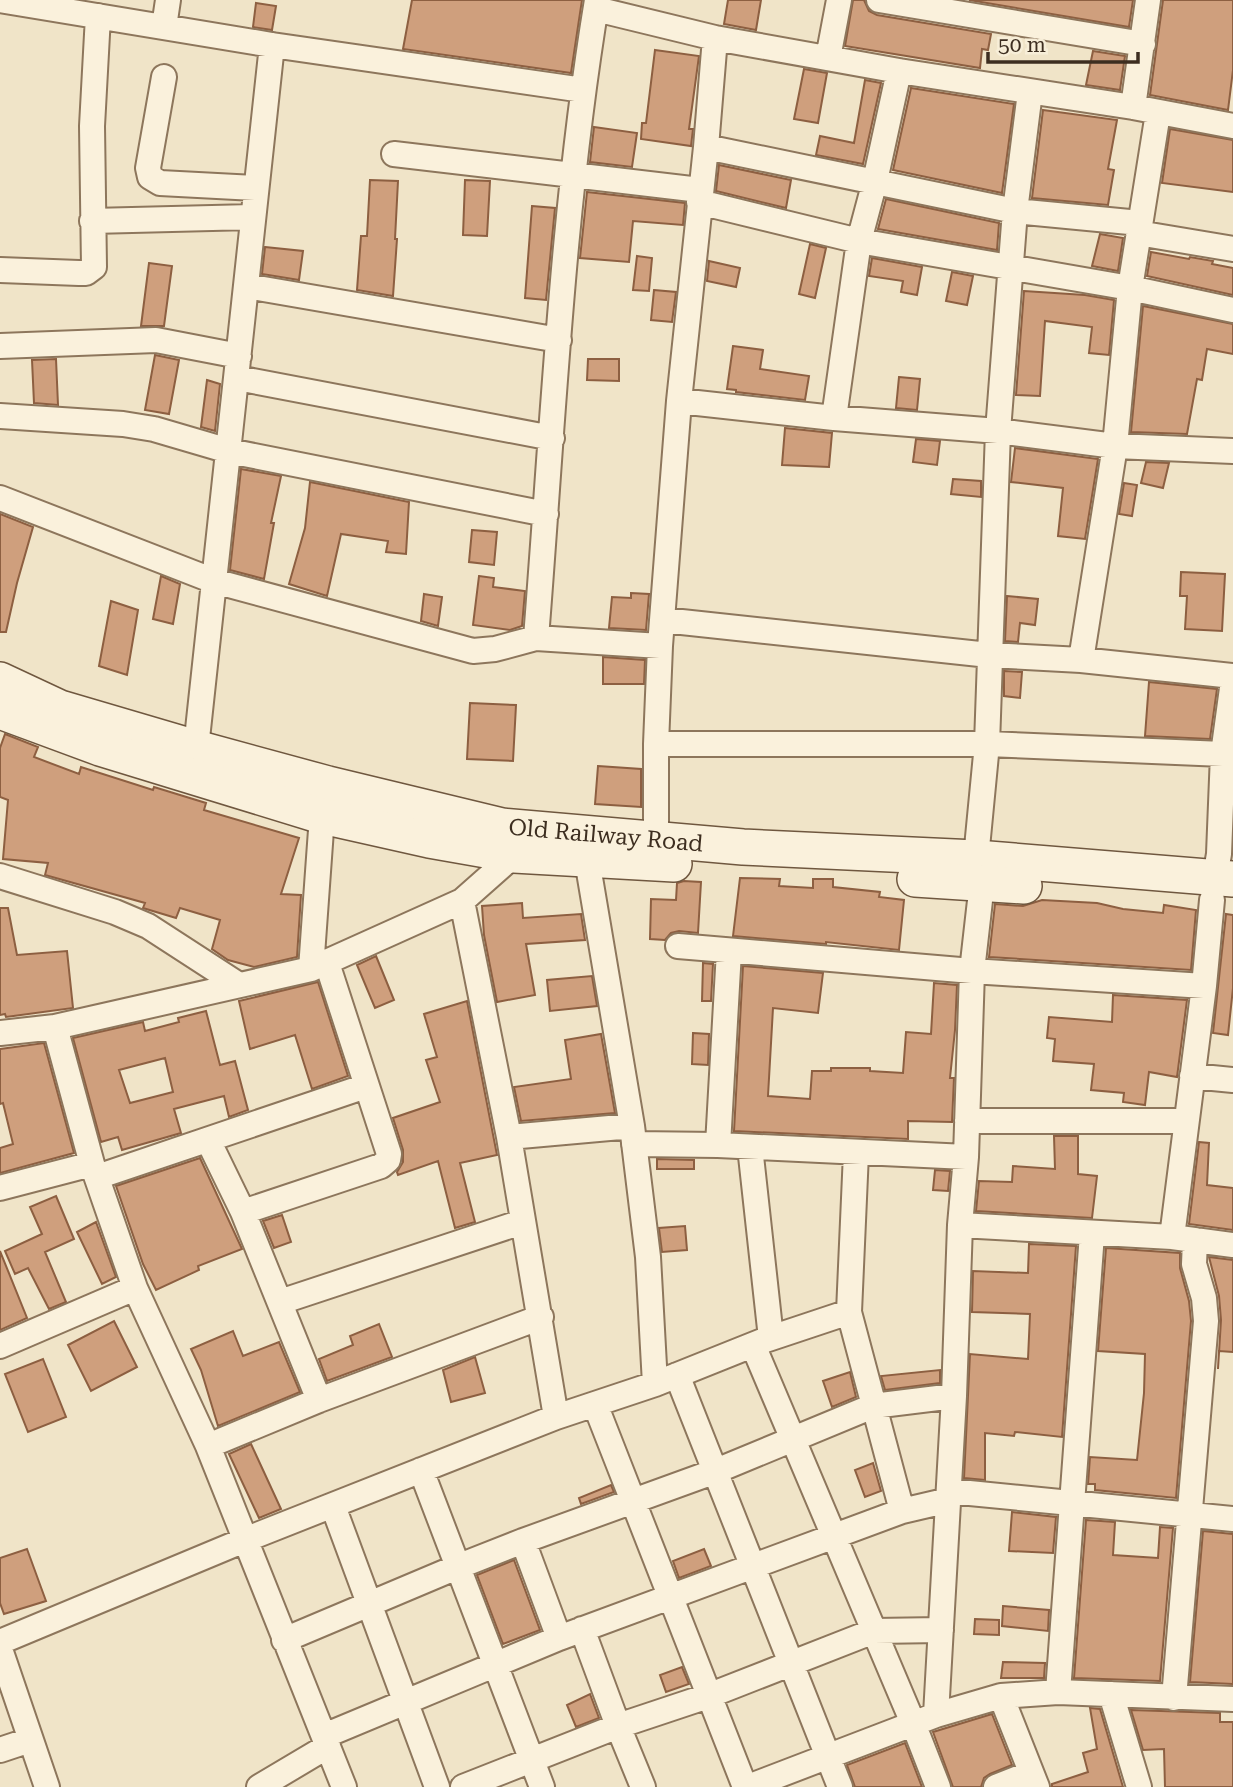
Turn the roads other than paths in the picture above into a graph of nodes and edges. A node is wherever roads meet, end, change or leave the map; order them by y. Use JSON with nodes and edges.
{"nodes":[{"id":1,"x":0,"y":0,"type":"edge"},
{"id":2,"x":168,"y":0,"type":"edge"},
{"id":3,"x":839,"y":0,"type":"edge"},
{"id":4,"x":879,"y":0,"type":"edge"},
{"id":5,"x":1148,"y":0,"type":"edge"},
{"id":6,"x":596,"y":5,"type":"edge"},
{"id":7,"x":98,"y":16,"type":"junction"},
{"id":8,"x":164,"y":27,"type":"junction"},
{"id":9,"x":715,"y":38,"type":"junction"},
{"id":10,"x":1143,"y":44,"type":"junction"},
{"id":11,"x":272,"y":45,"type":"junction"},
{"id":12,"x":828,"y":58,"type":"junction"},
{"id":13,"x":899,"y":71,"type":"junction"},
{"id":14,"x":164,"y":77,"type":"dead end"},
{"id":15,"x":583,"y":90,"type":"junction"},
{"id":16,"x":1030,"y":92,"type":"junction"},
{"id":17,"x":1133,"y":107,"type":"junction"},
{"id":18,"x":1158,"y":113,"type":"junction"},
{"id":19,"x":1233,"y":126,"type":"edge"},
{"id":20,"x":706,"y":147,"type":"junction"},
{"id":21,"x":394,"y":154,"type":"dead end"},
{"id":22,"x":572,"y":176,"type":"junction"},
{"id":23,"x":875,"y":181,"type":"junction"},
{"id":24,"x":255,"y":188,"type":"junction"},
{"id":25,"x":700,"y":196,"type":"junction"},
{"id":26,"x":1015,"y":211,"type":"junction"},
{"id":27,"x":253,"y":217,"type":"junction"},
{"id":28,"x":92,"y":221,"type":"junction"},
{"id":29,"x":1139,"y":228,"type":"junction"},
{"id":30,"x":859,"y":241,"type":"junction"},
{"id":31,"x":1233,"y":248,"type":"edge"},
{"id":32,"x":1012,"y":267,"type":"junction"},
{"id":33,"x":0,"y":270,"type":"edge"},
{"id":34,"x":246,"y":286,"type":"junction"},
{"id":35,"x":1130,"y":288,"type":"junction"},
{"id":36,"x":1233,"y":310,"type":"edge"},
{"id":37,"x":559,"y":340,"type":"junction"},
{"id":38,"x":0,"y":346,"type":"edge"},
{"id":39,"x":238,"y":367,"type":"junction"},
{"id":40,"x":679,"y":401,"type":"junction"},
{"id":41,"x":0,"y":416,"type":"edge"},
{"id":42,"x":834,"y":418,"type":"junction"},
{"id":43,"x":998,"y":431,"type":"junction"},
{"id":44,"x":552,"y":438,"type":"junction"},
{"id":45,"x":1115,"y":446,"type":"junction"},
{"id":46,"x":229,"y":451,"type":"junction"},
{"id":47,"x":1233,"y":451,"type":"edge"},
{"id":48,"x":0,"y":498,"type":"edge"},
{"id":49,"x":546,"y":514,"type":"junction"},
{"id":50,"x":214,"y":581,"type":"junction"},
{"id":51,"x":663,"y":620,"type":"junction"},
{"id":52,"x":536,"y":638,"type":"junction"},
{"id":53,"x":660,"y":646,"type":"junction"},
{"id":54,"x":989,"y":655,"type":"junction"},
{"id":55,"x":1080,"y":660,"type":"junction"},
{"id":56,"x":1233,"y":676,"type":"edge"},
{"id":57,"x":0,"y":680,"type":"edge"},
{"id":58,"x":1233,"y":681,"type":"edge"},
{"id":59,"x":0,"y":711,"type":"edge"},
{"id":60,"x":656,"y":744,"type":"junction"},
{"id":61,"x":987,"y":744,"type":"junction"},
{"id":62,"x":197,"y":748,"type":"junction"},
{"id":63,"x":1223,"y":754,"type":"junction"},
{"id":64,"x":321,"y":816,"type":"junction"},
{"id":65,"x":656,"y":852,"type":"junction"},
{"id":66,"x":514,"y":855,"type":"junction"},
{"id":67,"x":587,"y":860,"type":"junction"},
{"id":68,"x":979,"y":871,"type":"junction"},
{"id":69,"x":0,"y":876,"type":"edge"},
{"id":70,"x":1224,"y":877,"type":"edge"},
{"id":71,"x":462,"y":901,"type":"junction"},
{"id":72,"x":678,"y":946,"type":"dead end"},
{"id":73,"x":729,"y":951,"type":"junction"},
{"id":74,"x":319,"y":966,"type":"junction"},
{"id":75,"x":972,"y":971,"type":"junction"},
{"id":76,"x":239,"y":985,"type":"junction"},
{"id":77,"x":1204,"y":986,"type":"junction"},
{"id":78,"x":55,"y":1027,"type":"junction"},
{"id":79,"x":0,"y":1033,"type":"edge"},
{"id":80,"x":1192,"y":1076,"type":"junction"},
{"id":81,"x":1233,"y":1080,"type":"edge"},
{"id":82,"x":366,"y":1086,"type":"junction"},
{"id":83,"x":967,"y":1121,"type":"junction"},
{"id":84,"x":1186,"y":1121,"type":"junction"},
{"id":85,"x":633,"y":1135,"type":"junction"},
{"id":86,"x":509,"y":1137,"type":"junction"},
{"id":87,"x":208,"y":1140,"type":"junction"},
{"id":88,"x":718,"y":1145,"type":"junction"},
{"id":89,"x":750,"y":1147,"type":"junction"},
{"id":90,"x":856,"y":1153,"type":"junction"},
{"id":91,"x":966,"y":1157,"type":"junction"},
{"id":92,"x":94,"y":1171,"type":"junction"},
{"id":93,"x":0,"y":1188,"type":"edge"},
{"id":94,"x":243,"y":1212,"type":"junction"},
{"id":95,"x":523,"y":1222,"type":"junction"},
{"id":96,"x":960,"y":1225,"type":"junction"},
{"id":97,"x":1092,"y":1234,"type":"junction"},
{"id":98,"x":1183,"y":1239,"type":"junction"},
{"id":99,"x":1233,"y":1245,"type":"edge"},
{"id":100,"x":135,"y":1288,"type":"junction"},
{"id":101,"x":280,"y":1302,"type":"junction"},
{"id":102,"x":849,"y":1312,"type":"junction"},
{"id":103,"x":541,"y":1318,"type":"junction"},
{"id":104,"x":762,"y":1342,"type":"junction"},
{"id":105,"x":0,"y":1346,"type":"edge"},
{"id":106,"x":666,"y":1380,"type":"junction"},
{"id":107,"x":954,"y":1396,"type":"junction"},
{"id":108,"x":319,"y":1400,"type":"junction"},
{"id":109,"x":595,"y":1404,"type":"junction"},
{"id":110,"x":873,"y":1406,"type":"junction"},
{"id":111,"x":556,"y":1417,"type":"junction"},
{"id":112,"x":794,"y":1439,"type":"junction"},
{"id":113,"x":208,"y":1446,"type":"junction"},
{"id":114,"x":421,"y":1470,"type":"junction"},
{"id":115,"x":716,"y":1471,"type":"junction"},
{"id":116,"x":949,"y":1495,"type":"junction"},
{"id":117,"x":633,"y":1502,"type":"junction"},
{"id":118,"x":1072,"y":1502,"type":"junction"},
{"id":119,"x":333,"y":1506,"type":"junction"},
{"id":120,"x":902,"y":1511,"type":"junction"},
{"id":121,"x":1190,"y":1516,"type":"junction"},
{"id":122,"x":1233,"y":1519,"type":"edge"},
{"id":123,"x":834,"y":1536,"type":"junction"},
{"id":124,"x":247,"y":1539,"type":"junction"},
{"id":125,"x":523,"y":1541,"type":"junction"},
{"id":126,"x":457,"y":1567,"type":"junction"},
{"id":127,"x":754,"y":1567,"type":"junction"},
{"id":128,"x":669,"y":1597,"type":"junction"},
{"id":129,"x":370,"y":1603,"type":"junction"},
{"id":130,"x":582,"y":1629,"type":"junction"},
{"id":131,"x":941,"y":1630,"type":"junction"},
{"id":132,"x":874,"y":1632,"type":"junction"},
{"id":133,"x":559,"y":1638,"type":"junction"},
{"id":134,"x":284,"y":1640,"type":"junction"},
{"id":135,"x":0,"y":1642,"type":"edge"},
{"id":136,"x":0,"y":1649,"type":"edge"},
{"id":137,"x":495,"y":1664,"type":"junction"},
{"id":138,"x":790,"y":1664,"type":"junction"},
{"id":139,"x":1058,"y":1692,"type":"junction"},
{"id":140,"x":1111,"y":1694,"type":"junction"},
{"id":141,"x":708,"y":1696,"type":"junction"},
{"id":142,"x":1001,"y":1696,"type":"junction"},
{"id":143,"x":1174,"y":1698,"type":"junction"},
{"id":144,"x":1233,"y":1699,"type":"edge"},
{"id":145,"x":406,"y":1702,"type":"junction"},
{"id":146,"x":925,"y":1719,"type":"junction"},
{"id":147,"x":618,"y":1726,"type":"junction"},
{"id":148,"x":30,"y":1740,"type":"junction"},
{"id":149,"x":326,"y":1741,"type":"junction"},
{"id":150,"x":0,"y":1750,"type":"edge"},
{"id":151,"x":827,"y":1756,"type":"junction"},
{"id":152,"x":532,"y":1759,"type":"junction"},
{"id":153,"x":1034,"y":1780,"type":"edge"},
{"id":154,"x":47,"y":1787,"type":"edge"},
{"id":155,"x":259,"y":1787,"type":"edge"},
{"id":156,"x":344,"y":1787,"type":"edge"},
{"id":157,"x":437,"y":1787,"type":"edge"},
{"id":158,"x":464,"y":1787,"type":"edge"},
{"id":159,"x":542,"y":1787,"type":"edge"},
{"id":160,"x":643,"y":1787,"type":"edge"},
{"id":161,"x":746,"y":1787,"type":"edge"},
{"id":162,"x":840,"y":1787,"type":"edge"},
{"id":163,"x":938,"y":1787,"type":"edge"},
{"id":164,"x":996,"y":1787,"type":"edge"},
{"id":165,"x":1139,"y":1787,"type":"edge"}],
"edges":[{"from":1,"to":7,"type":"street"},
{"from":2,"to":8,"type":"street"},
{"from":3,"to":12,"type":"street"},
{"from":4,"to":10,"type":"street"},
{"from":5,"to":10,"type":"street"},
{"from":6,"to":9,"type":"street"},
{"from":6,"to":15,"type":"street"},
{"from":7,"to":8,"type":"street"},
{"from":7,"to":28,"type":"street"},
{"from":8,"to":11,"type":"street"},
{"from":9,"to":12,"type":"street"},
{"from":9,"to":20,"type":"street"},
{"from":10,"to":17,"type":"street"},
{"from":11,"to":15,"type":"street"},
{"from":11,"to":24,"type":"street"},
{"from":12,"to":13,"type":"street"},
{"from":13,"to":16,"type":"street"},
{"from":13,"to":23,"type":"street"},
{"from":14,"to":24,"type":"street"},
{"from":15,"to":22,"type":"street"},
{"from":16,"to":17,"type":"street"},
{"from":16,"to":26,"type":"street"},
{"from":17,"to":18,"type":"street"},
{"from":18,"to":19,"type":"street"},
{"from":18,"to":29,"type":"street"},
{"from":20,"to":23,"type":"street"},
{"from":20,"to":25,"type":"street"},
{"from":21,"to":22,"type":"street"},
{"from":22,"to":25,"type":"street"},
{"from":22,"to":37,"type":"street"},
{"from":23,"to":26,"type":"street"},
{"from":23,"to":30,"type":"street"},
{"from":24,"to":27,"type":"street"},
{"from":25,"to":30,"type":"street"},
{"from":25,"to":40,"type":"street"},
{"from":26,"to":29,"type":"street"},
{"from":26,"to":32,"type":"street"},
{"from":27,"to":28,"type":"street"},
{"from":27,"to":34,"type":"street"},
{"from":28,"to":33,"type":"street"},
{"from":29,"to":31,"type":"street"},
{"from":29,"to":35,"type":"street"},
{"from":30,"to":32,"type":"street"},
{"from":30,"to":42,"type":"street"},
{"from":32,"to":35,"type":"street"},
{"from":32,"to":43,"type":"street"},
{"from":34,"to":37,"type":"street"},
{"from":34,"to":39,"type":"street"},
{"from":35,"to":36,"type":"street"},
{"from":35,"to":45,"type":"street"},
{"from":37,"to":44,"type":"street"},
{"from":38,"to":39,"type":"street"},
{"from":39,"to":44,"type":"street"},
{"from":39,"to":46,"type":"street"},
{"from":40,"to":42,"type":"street"},
{"from":40,"to":51,"type":"street"},
{"from":41,"to":46,"type":"street"},
{"from":42,"to":43,"type":"street"},
{"from":43,"to":45,"type":"street"},
{"from":43,"to":54,"type":"street"},
{"from":44,"to":49,"type":"street"},
{"from":45,"to":47,"type":"street"},
{"from":45,"to":55,"type":"street"},
{"from":46,"to":49,"type":"street"},
{"from":46,"to":50,"type":"street"},
{"from":48,"to":50,"type":"street"},
{"from":49,"to":52,"type":"street"},
{"from":50,"to":52,"type":"street"},
{"from":50,"to":62,"type":"street"},
{"from":51,"to":53,"type":"street"},
{"from":51,"to":54,"type":"street"},
{"from":52,"to":53,"type":"street"},
{"from":53,"to":60,"type":"street"},
{"from":54,"to":55,"type":"street"},
{"from":54,"to":61,"type":"street"},
{"from":55,"to":56,"type":"street"},
{"from":57,"to":62,"type":"main road","name":"Old Railway Road"},
{"from":58,"to":63,"type":"street"},
{"from":59,"to":64,"type":"main road","name":"Old Railway Road"},
{"from":60,"to":61,"type":"street"},
{"from":60,"to":65,"type":"street"},
{"from":61,"to":63,"type":"street"},
{"from":61,"to":68,"type":"street"},
{"from":62,"to":65,"type":"main road","name":"Old Railway Road"},
{"from":63,"to":70,"type":"street"},
{"from":64,"to":66,"type":"main road","name":"Old Railway Road"},
{"from":64,"to":74,"type":"street"},
{"from":65,"to":67,"type":"main road","name":"Old Railway Road"},
{"from":65,"to":68,"type":"main road","name":"Old Railway Road"},
{"from":66,"to":67,"type":"main road","name":"Old Railway Road"},
{"from":66,"to":71,"type":"street"},
{"from":67,"to":85,"type":"street"},
{"from":68,"to":70,"type":"main road","name":"Old Railway Road"},
{"from":68,"to":75,"type":"street"},
{"from":69,"to":76,"type":"street"},
{"from":70,"to":77,"type":"street"},
{"from":71,"to":74,"type":"street"},
{"from":71,"to":86,"type":"street"},
{"from":72,"to":73,"type":"street"},
{"from":73,"to":75,"type":"street"},
{"from":73,"to":88,"type":"street"},
{"from":74,"to":76,"type":"street"},
{"from":74,"to":82,"type":"street"},
{"from":75,"to":77,"type":"street"},
{"from":75,"to":83,"type":"street"},
{"from":76,"to":78,"type":"street"},
{"from":77,"to":80,"type":"street"},
{"from":78,"to":79,"type":"street"},
{"from":78,"to":92,"type":"street"},
{"from":80,"to":81,"type":"street"},
{"from":80,"to":84,"type":"street"},
{"from":82,"to":87,"type":"street"},
{"from":82,"to":94,"type":"street"},
{"from":83,"to":84,"type":"street"},
{"from":83,"to":91,"type":"street"},
{"from":84,"to":98,"type":"street"},
{"from":85,"to":86,"type":"street"},
{"from":85,"to":88,"type":"street"},
{"from":85,"to":106,"type":"street"},
{"from":86,"to":95,"type":"street"},
{"from":87,"to":92,"type":"street"},
{"from":87,"to":94,"type":"street"},
{"from":88,"to":89,"type":"street"},
{"from":89,"to":90,"type":"street"},
{"from":89,"to":104,"type":"street"},
{"from":90,"to":91,"type":"street"},
{"from":90,"to":102,"type":"street"},
{"from":91,"to":96,"type":"street"},
{"from":92,"to":93,"type":"street"},
{"from":92,"to":100,"type":"street"},
{"from":94,"to":101,"type":"street"},
{"from":95,"to":101,"type":"street"},
{"from":95,"to":103,"type":"street"},
{"from":96,"to":97,"type":"street"},
{"from":96,"to":107,"type":"street"},
{"from":97,"to":98,"type":"street"},
{"from":97,"to":118,"type":"street"},
{"from":98,"to":99,"type":"street"},
{"from":98,"to":121,"type":"street"},
{"from":100,"to":105,"type":"street"},
{"from":100,"to":113,"type":"street"},
{"from":101,"to":108,"type":"street"},
{"from":102,"to":104,"type":"street"},
{"from":102,"to":110,"type":"street"},
{"from":103,"to":108,"type":"street"},
{"from":103,"to":111,"type":"street"},
{"from":104,"to":106,"type":"street"},
{"from":104,"to":112,"type":"street"},
{"from":106,"to":109,"type":"street"},
{"from":106,"to":115,"type":"street"},
{"from":107,"to":110,"type":"street"},
{"from":107,"to":116,"type":"street"},
{"from":108,"to":113,"type":"street"},
{"from":109,"to":111,"type":"street"},
{"from":109,"to":117,"type":"street"},
{"from":110,"to":112,"type":"street"},
{"from":110,"to":120,"type":"street"},
{"from":111,"to":114,"type":"street"},
{"from":112,"to":115,"type":"street"},
{"from":112,"to":123,"type":"street"},
{"from":113,"to":124,"type":"street"},
{"from":114,"to":119,"type":"street"},
{"from":114,"to":126,"type":"street"},
{"from":115,"to":117,"type":"street"},
{"from":115,"to":127,"type":"street"},
{"from":116,"to":118,"type":"street"},
{"from":116,"to":120,"type":"street"},
{"from":116,"to":131,"type":"street"},
{"from":117,"to":125,"type":"street"},
{"from":117,"to":128,"type":"street"},
{"from":118,"to":121,"type":"street"},
{"from":118,"to":139,"type":"street"},
{"from":119,"to":124,"type":"street"},
{"from":119,"to":129,"type":"street"},
{"from":120,"to":123,"type":"street"},
{"from":121,"to":122,"type":"street"},
{"from":121,"to":143,"type":"street"},
{"from":123,"to":127,"type":"street"},
{"from":123,"to":132,"type":"street"},
{"from":124,"to":134,"type":"street"},
{"from":124,"to":135,"type":"street"},
{"from":125,"to":126,"type":"street"},
{"from":125,"to":133,"type":"street"},
{"from":126,"to":129,"type":"street"},
{"from":126,"to":137,"type":"street"},
{"from":127,"to":128,"type":"street"},
{"from":127,"to":138,"type":"street"},
{"from":128,"to":130,"type":"street"},
{"from":128,"to":141,"type":"street"},
{"from":129,"to":134,"type":"street"},
{"from":129,"to":145,"type":"street"},
{"from":130,"to":133,"type":"street"},
{"from":130,"to":147,"type":"street"},
{"from":131,"to":132,"type":"street"},
{"from":131,"to":146,"type":"street"},
{"from":132,"to":138,"type":"street"},
{"from":132,"to":146,"type":"street"},
{"from":133,"to":137,"type":"street"},
{"from":134,"to":149,"type":"street"},
{"from":136,"to":148,"type":"street"},
{"from":137,"to":145,"type":"street"},
{"from":137,"to":152,"type":"street"},
{"from":138,"to":141,"type":"street"},
{"from":138,"to":151,"type":"street"},
{"from":139,"to":140,"type":"street"},
{"from":139,"to":142,"type":"street"},
{"from":140,"to":143,"type":"street"},
{"from":140,"to":165,"type":"street"},
{"from":141,"to":147,"type":"street"},
{"from":141,"to":161,"type":"street"},
{"from":142,"to":146,"type":"street"},
{"from":142,"to":153,"type":"street"},
{"from":143,"to":144,"type":"street"},
{"from":145,"to":149,"type":"street"},
{"from":145,"to":157,"type":"street"},
{"from":146,"to":151,"type":"street"},
{"from":146,"to":163,"type":"street"},
{"from":147,"to":152,"type":"street"},
{"from":147,"to":160,"type":"street"},
{"from":148,"to":150,"type":"street"},
{"from":148,"to":154,"type":"street"},
{"from":149,"to":155,"type":"street"},
{"from":149,"to":156,"type":"street"},
{"from":151,"to":161,"type":"street"},
{"from":151,"to":162,"type":"street"},
{"from":152,"to":158,"type":"street"},
{"from":152,"to":159,"type":"street"},
{"from":153,"to":164,"type":"street"}]}
